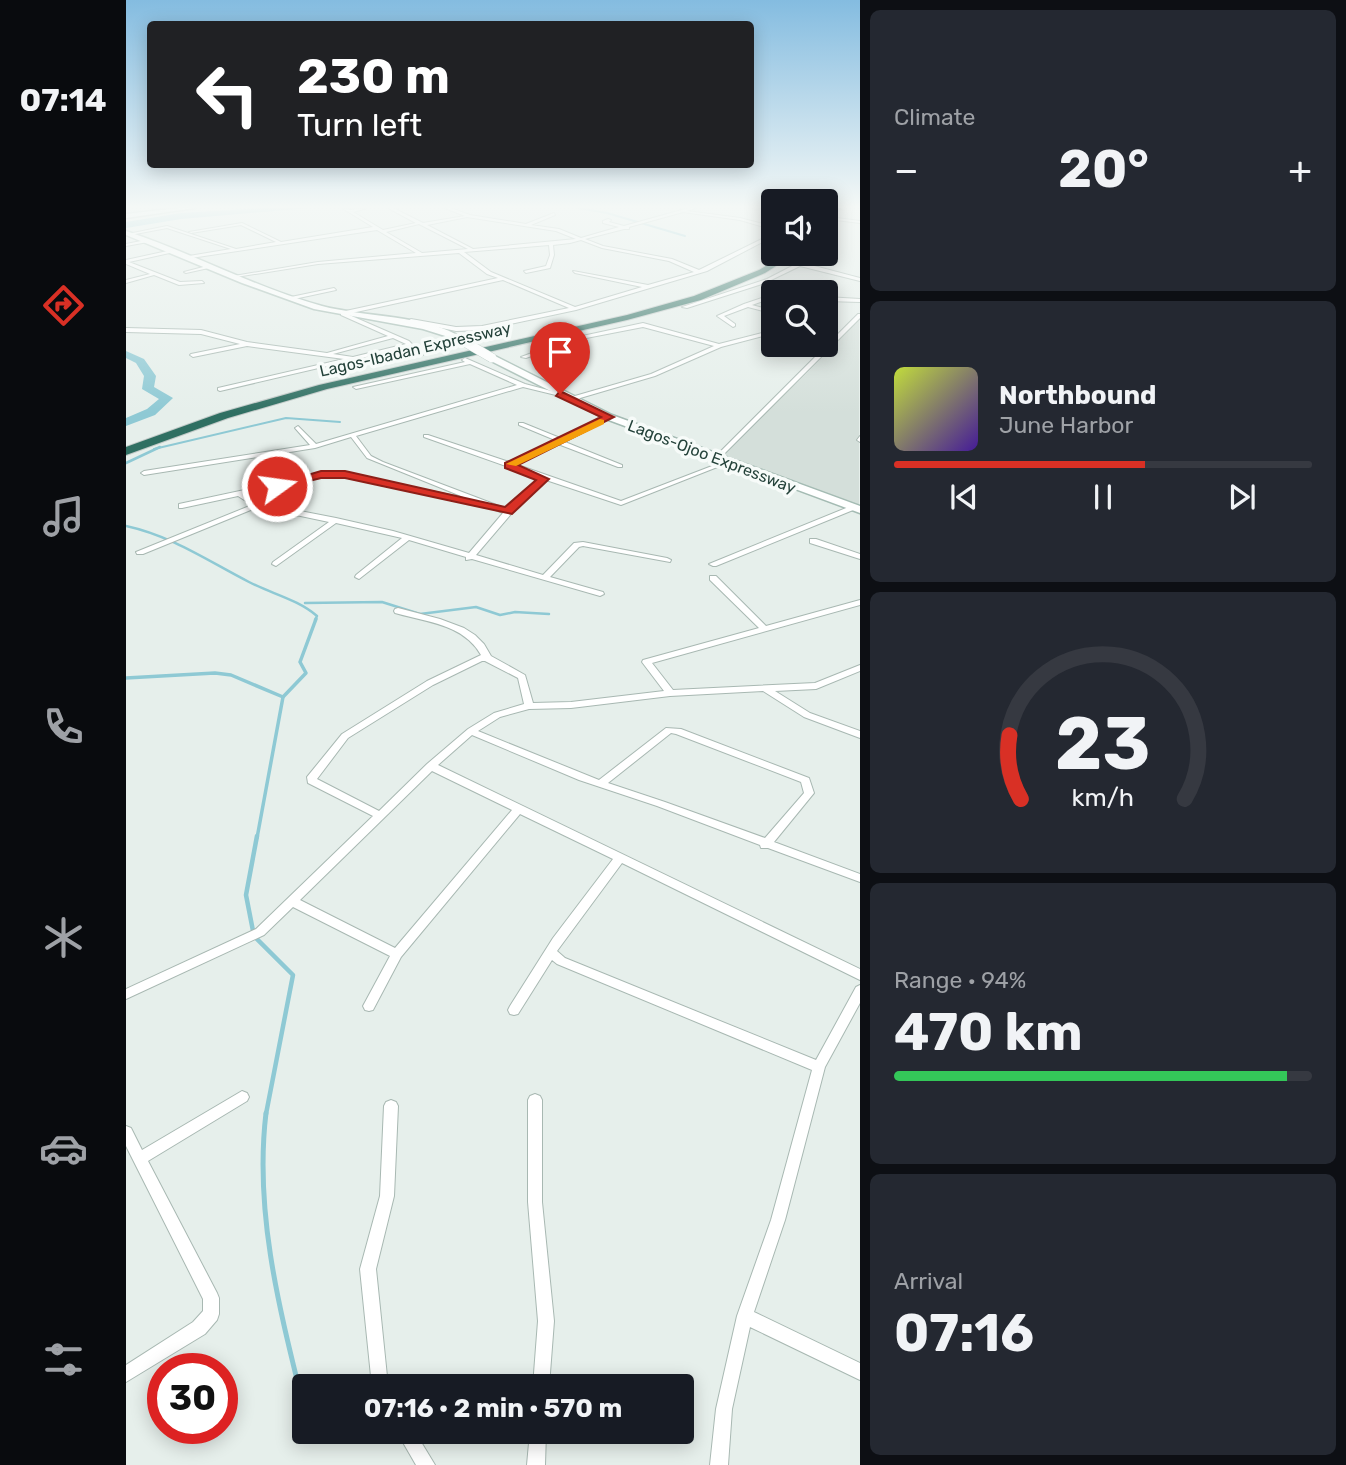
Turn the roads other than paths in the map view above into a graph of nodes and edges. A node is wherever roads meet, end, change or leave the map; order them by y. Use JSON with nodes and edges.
{"nodes":[{"id":1,"x":146,"y":276,"type":"edge"},
{"id":2,"x":161,"y":276,"type":"edge"},
{"id":3,"x":237,"y":276,"type":"edge"},
{"id":4,"x":496,"y":276,"type":"edge"},
{"id":5,"x":598,"y":276,"type":"edge"},
{"id":6,"x":682,"y":276,"type":"edge"},
{"id":7,"x":725,"y":276,"type":"edge"},
{"id":8,"x":749,"y":276,"type":"edge"},
{"id":9,"x":772,"y":276,"type":"edge"},
{"id":10,"x":502,"y":279,"type":"junction"},
{"id":11,"x":126,"y":282,"type":"edge"},
{"id":12,"x":202,"y":282,"type":"dead end"},
{"id":13,"x":759,"y":282,"type":"joint"},
{"id":14,"x":653,"y":287,"type":"junction"},
{"id":15,"x":334,"y":289,"type":"dead end"},
{"id":16,"x":293,"y":297,"type":"junction"},
{"id":17,"x":711,"y":299,"type":"junction"},
{"id":18,"x":761,"y":300,"type":"edge"},
{"id":19,"x":839,"y":300,"type":"edge"},
{"id":20,"x":859,"y":301,"type":"edge"},
{"id":21,"x":746,"y":305,"type":"junction"},
{"id":22,"x":685,"y":307,"type":"dead end"},
{"id":23,"x":576,"y":308,"type":"junction"},
{"id":24,"x":734,"y":308,"type":"junction"},
{"id":25,"x":761,"y":309,"type":"edge"},
{"id":26,"x":342,"y":313,"type":"junction"},
{"id":27,"x":859,"y":315,"type":"edge"},
{"id":28,"x":359,"y":317,"type":"junction"},
{"id":29,"x":733,"y":325,"type":"dead end"},
{"id":30,"x":126,"y":330,"type":"edge"},
{"id":31,"x":761,"y":335,"type":"edge"},
{"id":32,"x":393,"y":336,"type":"junction"},
{"id":33,"x":247,"y":344,"type":"junction"},
{"id":34,"x":411,"y":345,"type":"junction"},
{"id":35,"x":719,"y":346,"type":"junction"},
{"id":36,"x":327,"y":354,"type":"junction"},
{"id":37,"x":193,"y":355,"type":"dead end"},
{"id":38,"x":420,"y":355,"type":"junction"},
{"id":39,"x":455,"y":355,"type":"junction"},
{"id":40,"x":524,"y":357,"type":"dead end"},
{"id":41,"x":352,"y":358,"type":"junction"},
{"id":42,"x":469,"y":363,"type":"junction"},
{"id":43,"x":330,"y":364,"type":"junction"},
{"id":44,"x":340,"y":373,"type":"junction"},
{"id":45,"x":362,"y":376,"type":"junction"},
{"id":46,"x":377,"y":385,"type":"junction"},
{"id":47,"x":523,"y":386,"type":"junction"},
{"id":48,"x":356,"y":387,"type":"dead end"},
{"id":49,"x":220,"y":389,"type":"dead end"},
{"id":50,"x":560,"y":394,"type":"junction"},
{"id":51,"x":570,"y":399,"type":"junction"},
{"id":52,"x":609,"y":417,"type":"junction"},
{"id":53,"x":521,"y":424,"type":"dead end"},
{"id":54,"x":298,"y":428,"type":"dead end"},
{"id":55,"x":426,"y":436,"type":"dead end"},
{"id":56,"x":354,"y":437,"type":"junction"},
{"id":57,"x":126,"y":438,"type":"edge"},
{"id":58,"x":561,"y":442,"type":"junction"},
{"id":59,"x":315,"y":446,"type":"junction"},
{"id":60,"x":126,"y":452,"type":"edge"},
{"id":61,"x":722,"y":460,"type":"junction"},
{"id":62,"x":509,"y":465,"type":"junction"},
{"id":63,"x":620,"y":466,"type":"dead end"},
{"id":64,"x":144,"y":473,"type":"dead end"},
{"id":65,"x":543,"y":479,"type":"junction"},
{"id":66,"x":239,"y":493,"type":"junction"},
{"id":67,"x":483,"y":504,"type":"junction"},
{"id":68,"x":257,"y":505,"type":"junction"},
{"id":69,"x":182,"y":506,"type":"dead end"},
{"id":70,"x":857,"y":509,"type":"edge"},
{"id":71,"x":508,"y":512,"type":"junction"},
{"id":72,"x":336,"y":520,"type":"junction"},
{"id":73,"x":407,"y":538,"type":"junction"},
{"id":74,"x":813,"y":541,"type":"dead end"},
{"id":75,"x":140,"y":552,"type":"dead end"},
{"id":76,"x":857,"y":554,"type":"edge"},
{"id":77,"x":469,"y":558,"type":"junction"},
{"id":78,"x":667,"y":560,"type":"dead end"},
{"id":79,"x":276,"y":564,"type":"dead end"},
{"id":80,"x":713,"y":564,"type":"dead end"},
{"id":81,"x":359,"y":577,"type":"dead end"},
{"id":82,"x":545,"y":577,"type":"junction"},
{"id":83,"x":713,"y":578,"type":"dead end"},
{"id":84,"x":600,"y":594,"type":"dead end"},
{"id":85,"x":859,"y":602,"type":"edge"},
{"id":86,"x":398,"y":611,"type":"dead end"},
{"id":87,"x":765,"y":629,"type":"junction"},
{"id":88,"x":486,"y":658,"type":"junction"},
{"id":89,"x":859,"y":668,"type":"edge"},
{"id":90,"x":766,"y":690,"type":"junction"},
{"id":91,"x":670,"y":693,"type":"junction"},
{"id":92,"x":529,"y":706,"type":"junction"},
{"id":93,"x":471,"y":732,"type":"junction"},
{"id":94,"x":859,"y":735,"type":"edge"},
{"id":95,"x":431,"y":766,"type":"junction"},
{"id":96,"x":600,"y":784,"type":"junction"},
{"id":97,"x":518,"y":809,"type":"junction"},
{"id":98,"x":379,"y":814,"type":"junction"},
{"id":99,"x":765,"y":845,"type":"junction"},
{"id":100,"x":619,"y":859,"type":"junction"},
{"id":101,"x":859,"y":874,"type":"edge"},
{"id":102,"x":292,"y":901,"type":"junction"},
{"id":103,"x":551,"y":951,"type":"junction"},
{"id":104,"x":397,"y":954,"type":"junction"},
{"id":105,"x":859,"y":975,"type":"edge"},
{"id":106,"x":859,"y":990,"type":"edge"},
{"id":107,"x":126,"y":994,"type":"edge"},
{"id":108,"x":369,"y":1006,"type":"dead end"},
{"id":109,"x":514,"y":1010,"type":"dead end"},
{"id":110,"x":819,"y":1067,"type":"junction"},
{"id":111,"x":242,"y":1097,"type":"dead end"},
{"id":112,"x":535,"y":1100,"type":"dead end"},
{"id":113,"x":391,"y":1106,"type":"dead end"},
{"id":114,"x":126,"y":1132,"type":"edge"},
{"id":115,"x":141,"y":1158,"type":"junction"},
{"id":116,"x":745,"y":1316,"type":"junction"},
{"id":117,"x":859,"y":1372,"type":"edge"},
{"id":118,"x":126,"y":1374,"type":"edge"},
{"id":119,"x":379,"y":1374,"type":"edge"},
{"id":120,"x":542,"y":1374,"type":"edge"},
{"id":121,"x":413,"y":1444,"type":"edge"},
{"id":122,"x":537,"y":1444,"type":"edge"},
{"id":123,"x":426,"y":1465,"type":"edge"},
{"id":124,"x":536,"y":1465,"type":"edge"},
{"id":125,"x":719,"y":1465,"type":"edge"}],
"edges":[{"from":1,"to":11,"type":"street"},
{"from":2,"to":12,"type":"street"},
{"from":3,"to":16,"type":"main road","name":"Lagos-Ojoo Expressway"},
{"from":4,"to":10,"type":"street"},
{"from":5,"to":14,"type":"street"},
{"from":6,"to":14,"type":"street"},
{"from":7,"to":38,"type":"highway","name":"Lagos-Ibadan Expressway"},
{"from":8,"to":39,"type":"highway","name":"Lagos-Ibadan Expressway"},
{"from":9,"to":13,"type":"street"},
{"from":10,"to":23,"type":"street"},
{"from":10,"to":26,"type":"street"},
{"from":13,"to":17,"type":"street"},
{"from":14,"to":23,"type":"street"},
{"from":15,"to":16,"type":"street"},
{"from":16,"to":26,"type":"main road","name":"Lagos-Ojoo Expressway"},
{"from":17,"to":22,"type":"street"},
{"from":17,"to":24,"type":"street"},
{"from":18,"to":21,"type":"street"},
{"from":19,"to":20,"type":"street"},
{"from":21,"to":24,"type":"street"},
{"from":21,"to":25,"type":"street"},
{"from":23,"to":28,"type":"street"},
{"from":24,"to":29,"type":"street"},
{"from":26,"to":28,"type":"main road","name":"Lagos-Ojoo Expressway"},
{"from":26,"to":32,"type":"street"},
{"from":27,"to":61,"type":"street"},
{"from":28,"to":50,"type":"main road","name":"Lagos-Ojoo Expressway","bridge":true},
{"from":30,"to":33,"type":"street"},
{"from":31,"to":35,"type":"street"},
{"from":32,"to":34,"type":"street"},
{"from":32,"to":36,"type":"street"},
{"from":33,"to":36,"type":"street"},
{"from":33,"to":37,"type":"street"},
{"from":34,"to":38,"type":"street"},
{"from":34,"to":41,"type":"street"},
{"from":35,"to":40,"type":"street"},
{"from":35,"to":51,"type":"street"},
{"from":36,"to":41,"type":"street"},
{"from":38,"to":44,"type":"highway","name":"Lagos-Ibadan Expressway"},
{"from":39,"to":42,"type":"street"},
{"from":39,"to":45,"type":"highway","name":"Lagos-Ibadan Expressway"},
{"from":41,"to":43,"type":"street"},
{"from":42,"to":46,"type":"street"},
{"from":42,"to":47,"type":"street"},
{"from":43,"to":44,"type":"street"},
{"from":43,"to":49,"type":"street"},
{"from":44,"to":57,"type":"highway","name":"Lagos-Ibadan Expressway"},
{"from":45,"to":46,"type":"street"},
{"from":45,"to":60,"type":"highway","name":"Lagos-Ibadan Expressway"},
{"from":46,"to":48,"type":"street"},
{"from":47,"to":50,"type":"street"},
{"from":47,"to":56,"type":"street"},
{"from":50,"to":51,"type":"main road","name":"Lagos-Ojoo Expressway"},
{"from":51,"to":52,"type":"main road","name":"Lagos-Ojoo Expressway"},
{"from":52,"to":58,"type":"street"},
{"from":52,"to":61,"type":"main road","name":"Lagos-Ojoo Expressway"},
{"from":53,"to":58,"type":"street"},
{"from":54,"to":59,"type":"street"},
{"from":55,"to":62,"type":"street"},
{"from":56,"to":59,"type":"street"},
{"from":56,"to":67,"type":"street"},
{"from":58,"to":62,"type":"street"},
{"from":58,"to":63,"type":"street"},
{"from":59,"to":64,"type":"street"},
{"from":61,"to":65,"type":"street"},
{"from":61,"to":70,"type":"main road","name":"Lagos-Ojoo Expressway"},
{"from":62,"to":65,"type":"street"},
{"from":65,"to":71,"type":"street"},
{"from":66,"to":67,"type":"street"},
{"from":66,"to":68,"type":"street"},
{"from":66,"to":69,"type":"street"},
{"from":67,"to":71,"type":"street"},
{"from":68,"to":72,"type":"street"},
{"from":68,"to":75,"type":"street"},
{"from":70,"to":80,"type":"street"},
{"from":71,"to":77,"type":"street"},
{"from":72,"to":73,"type":"street"},
{"from":72,"to":79,"type":"street"},
{"from":73,"to":77,"type":"street"},
{"from":73,"to":81,"type":"street"},
{"from":74,"to":76,"type":"street"},
{"from":77,"to":82,"type":"street"},
{"from":78,"to":82,"type":"street"},
{"from":82,"to":84,"type":"street"},
{"from":83,"to":87,"type":"street"},
{"from":85,"to":87,"type":"street"},
{"from":86,"to":88,"type":"street"},
{"from":87,"to":91,"type":"street"},
{"from":88,"to":92,"type":"street"},
{"from":88,"to":98,"type":"street"},
{"from":89,"to":90,"type":"street"},
{"from":90,"to":91,"type":"street"},
{"from":90,"to":94,"type":"street"},
{"from":91,"to":92,"type":"street"},
{"from":92,"to":93,"type":"street"},
{"from":93,"to":95,"type":"street"},
{"from":93,"to":96,"type":"street"},
{"from":95,"to":97,"type":"street"},
{"from":95,"to":98,"type":"street"},
{"from":96,"to":99,"type":"street"},
{"from":96,"to":99,"type":"street"},
{"from":97,"to":100,"type":"street"},
{"from":97,"to":104,"type":"street"},
{"from":98,"to":102,"type":"street"},
{"from":99,"to":101,"type":"street"},
{"from":100,"to":103,"type":"street"},
{"from":100,"to":105,"type":"street"},
{"from":102,"to":104,"type":"street"},
{"from":102,"to":107,"type":"street"},
{"from":103,"to":109,"type":"street"},
{"from":103,"to":110,"type":"street"},
{"from":104,"to":108,"type":"street"},
{"from":106,"to":110,"type":"street"},
{"from":110,"to":116,"type":"street"},
{"from":111,"to":115,"type":"street"},
{"from":112,"to":120,"type":"street"},
{"from":113,"to":119,"type":"street"},
{"from":114,"to":115,"type":"street"},
{"from":115,"to":118,"type":"street"},
{"from":116,"to":117,"type":"street"},
{"from":116,"to":125,"type":"street"},
{"from":121,"to":123,"type":"street"},
{"from":122,"to":124,"type":"street"}]}
